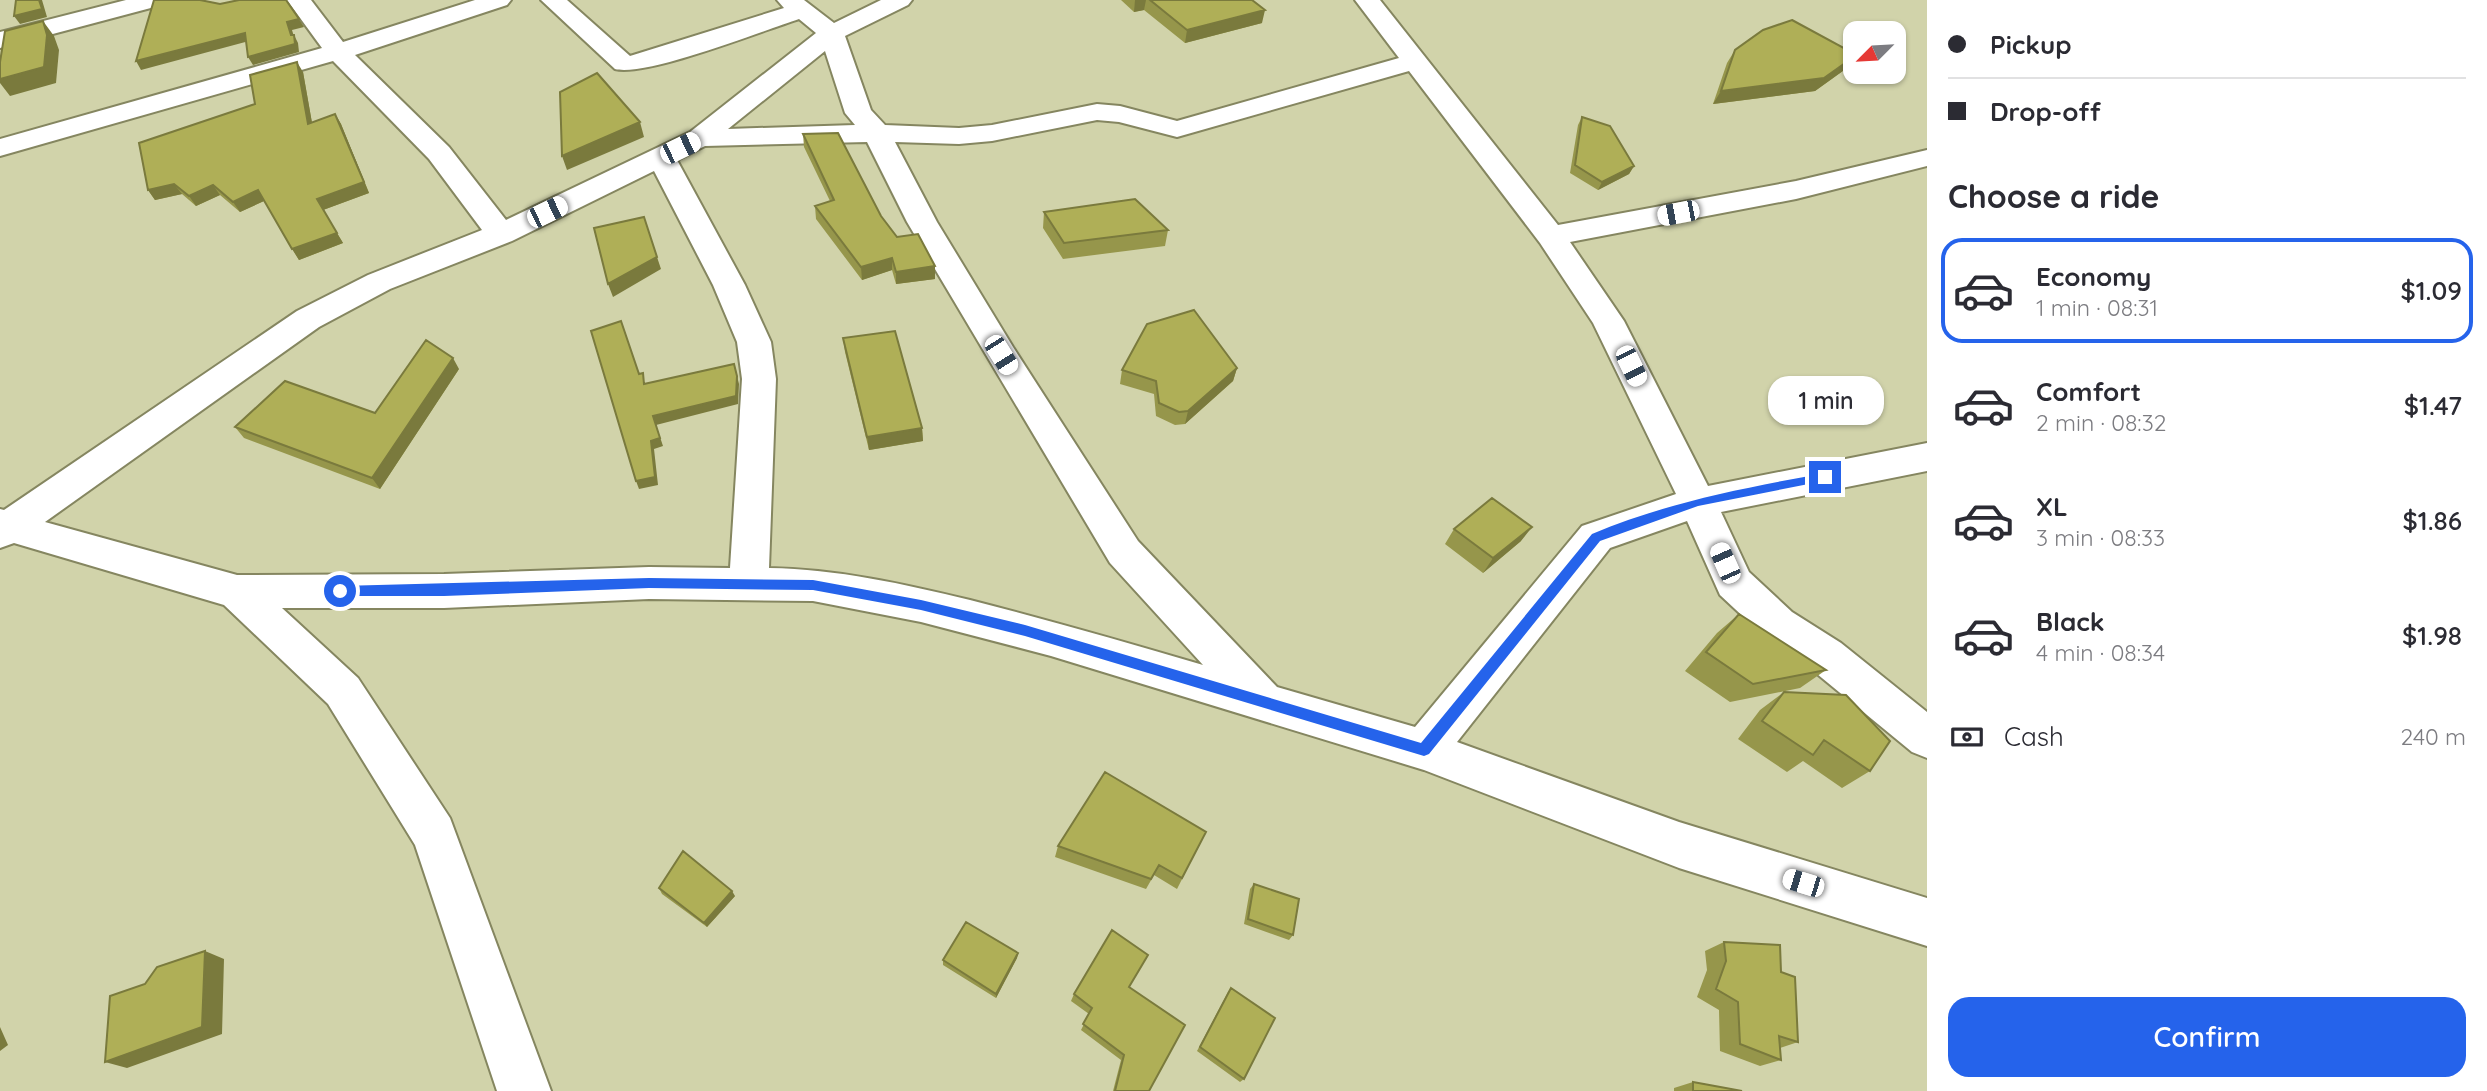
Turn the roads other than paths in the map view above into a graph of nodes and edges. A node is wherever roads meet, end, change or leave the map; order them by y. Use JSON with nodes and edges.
{"nodes":[{"id":1,"x":154,"y":0,"type":"edge"},
{"id":2,"x":299,"y":0,"type":"edge"},
{"id":3,"x":499,"y":0,"type":"edge"},
{"id":4,"x":553,"y":0,"type":"edge"},
{"id":5,"x":900,"y":0,"type":"edge"},
{"id":6,"x":1367,"y":0,"type":"edge"},
{"id":7,"x":796,"y":5,"type":"edge"},
{"id":8,"x":832,"y":33,"type":"junction"},
{"id":9,"x":0,"y":40,"type":"edge"},
{"id":10,"x":338,"y":52,"type":"junction"},
{"id":11,"x":1416,"y":61,"type":"junction"},
{"id":12,"x":877,"y":133,"type":"junction"},
{"id":13,"x":700,"y":138,"type":"junction"},
{"id":14,"x":0,"y":148,"type":"edge"},
{"id":15,"x":661,"y":157,"type":"junction"},
{"id":16,"x":1927,"y":158,"type":"edge"},
{"id":17,"x":501,"y":234,"type":"junction"},
{"id":18,"x":1551,"y":236,"type":"junction"},
{"id":19,"x":1927,"y":457,"type":"edge"},
{"id":20,"x":1698,"y":502,"type":"junction"},
{"id":21,"x":3,"y":528,"type":"edge"},
{"id":22,"x":749,"y":584,"type":"junction"},
{"id":23,"x":237,"y":592,"type":"junction"},
{"id":24,"x":1263,"y":701,"type":"junction"},
{"id":25,"x":1927,"y":738,"type":"edge"},
{"id":26,"x":1424,"y":750,"type":"junction"},
{"id":27,"x":1927,"y":922,"type":"edge"},
{"id":28,"x":524,"y":1091,"type":"edge"}],
"edges":[{"from":1,"to":9,"type":"street"},
{"from":2,"to":10,"type":"street"},
{"from":3,"to":10,"type":"street"},
{"from":4,"to":7,"type":"street"},
{"from":5,"to":8,"type":"street"},
{"from":6,"to":11,"type":"street"},
{"from":7,"to":8,"type":"street"},
{"from":8,"to":12,"type":"street"},
{"from":8,"to":13,"type":"street"},
{"from":10,"to":14,"type":"street"},
{"from":10,"to":17,"type":"street"},
{"from":11,"to":12,"type":"street"},
{"from":11,"to":18,"type":"street"},
{"from":12,"to":13,"type":"street"},
{"from":12,"to":24,"type":"street"},
{"from":13,"to":15,"type":"street"},
{"from":15,"to":17,"type":"street"},
{"from":15,"to":22,"type":"street"},
{"from":16,"to":18,"type":"street"},
{"from":17,"to":21,"type":"street"},
{"from":18,"to":20,"type":"street"},
{"from":19,"to":20,"type":"street"},
{"from":20,"to":25,"type":"street"},
{"from":20,"to":26,"type":"street"},
{"from":21,"to":23,"type":"street"},
{"from":22,"to":23,"type":"street"},
{"from":22,"to":24,"type":"street"},
{"from":23,"to":28,"type":"street"},
{"from":24,"to":26,"type":"street"},
{"from":26,"to":27,"type":"street"}]}
